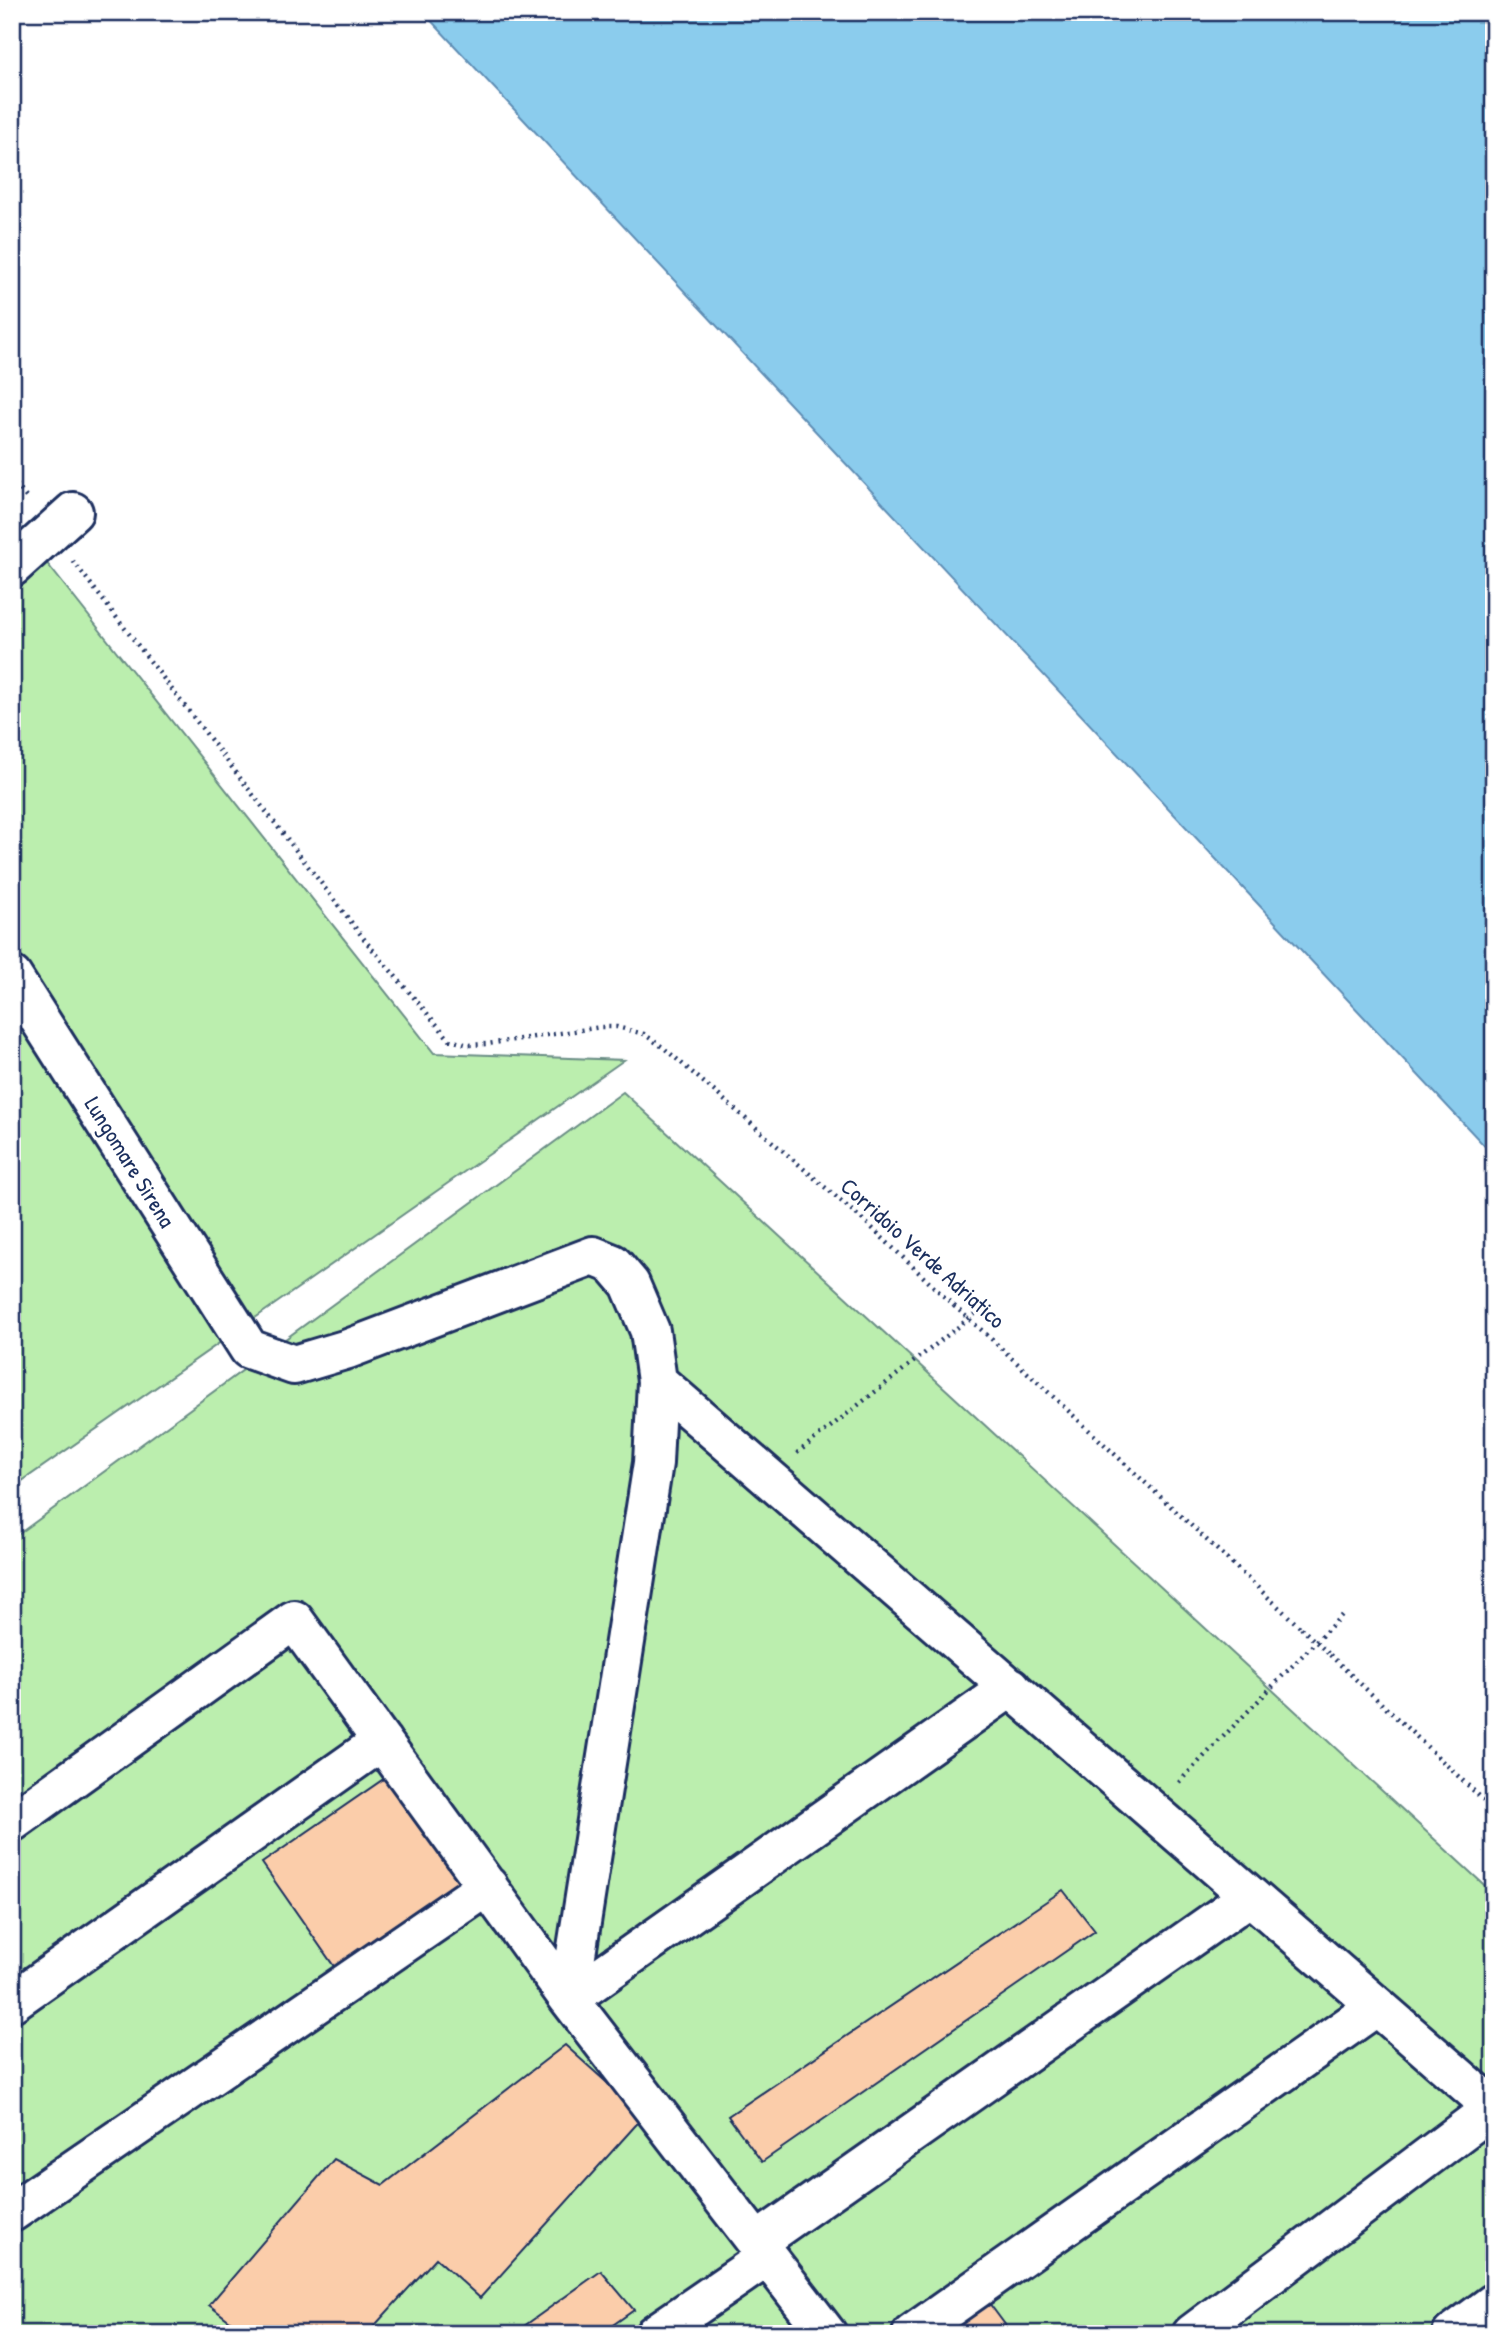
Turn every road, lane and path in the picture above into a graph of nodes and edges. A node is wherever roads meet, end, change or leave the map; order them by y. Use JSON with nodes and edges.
{"nodes":[{"id":1,"x":12,"y":479,"type":"edge"},
{"id":2,"x":62,"y":522,"type":"junction"},
{"id":3,"x":12,"y":567,"type":"edge"},
{"id":4,"x":12,"y":976,"type":"edge"},
{"id":5,"x":981,"y":1309,"type":"dead end"},
{"id":6,"x":657,"y":1381,"type":"junction"},
{"id":7,"x":769,"y":1476,"type":"junction"},
{"id":8,"x":1342,"y":1615,"type":"dead end"},
{"id":9,"x":1011,"y":1687,"type":"junction"},
{"id":10,"x":382,"y":1741,"type":"junction"},
{"id":11,"x":1494,"y":1810,"type":"edge"},
{"id":12,"x":1153,"y":1811,"type":"junction"},
{"id":13,"x":12,"y":1822,"type":"edge"},
{"id":14,"x":488,"y":1886,"type":"junction"},
{"id":15,"x":1251,"y":1896,"type":"junction"},
{"id":16,"x":569,"y":1999,"type":"junction"},
{"id":17,"x":12,"y":2002,"type":"edge"},
{"id":18,"x":1377,"y":2006,"type":"junction"},
{"id":19,"x":1494,"y":2108,"type":"edge"},
{"id":20,"x":12,"y":2212,"type":"edge"},
{"id":21,"x":762,"y":2249,"type":"junction"},
{"id":22,"x":1494,"y":2303,"type":"edge"},
{"id":23,"x":655,"y":2334,"type":"edge"},
{"id":24,"x":827,"y":2334,"type":"edge"},
{"id":25,"x":912,"y":2334,"type":"edge"},
{"id":26,"x":1192,"y":2334,"type":"edge"},
{"id":27,"x":1452,"y":2334,"type":"edge"}],
"edges":[{"from":1,"to":2,"type":"path"},
{"from":2,"to":3,"type":"lane"},
{"from":2,"to":11,"type":"path","name":"Corridoio Verde Adriatico","bridge":true},
{"from":4,"to":6,"type":"lane","name":"Lungomare Sirena"},
{"from":5,"to":7,"type":"path"},
{"from":6,"to":7,"type":"lane"},
{"from":6,"to":16,"type":"lane"},
{"from":7,"to":9,"type":"lane"},
{"from":8,"to":12,"type":"path"},
{"from":9,"to":12,"type":"lane"},
{"from":9,"to":16,"type":"lane"},
{"from":10,"to":13,"type":"lane"},
{"from":10,"to":14,"type":"lane"},
{"from":10,"to":17,"type":"lane"},
{"from":12,"to":15,"type":"lane"},
{"from":14,"to":16,"type":"lane"},
{"from":14,"to":20,"type":"lane"},
{"from":15,"to":18,"type":"lane"},
{"from":15,"to":21,"type":"lane"},
{"from":16,"to":21,"type":"lane"},
{"from":18,"to":19,"type":"lane"},
{"from":18,"to":25,"type":"lane"},
{"from":19,"to":26,"type":"lane"},
{"from":21,"to":23,"type":"lane"},
{"from":21,"to":24,"type":"lane"},
{"from":22,"to":27,"type":"lane"}]}
